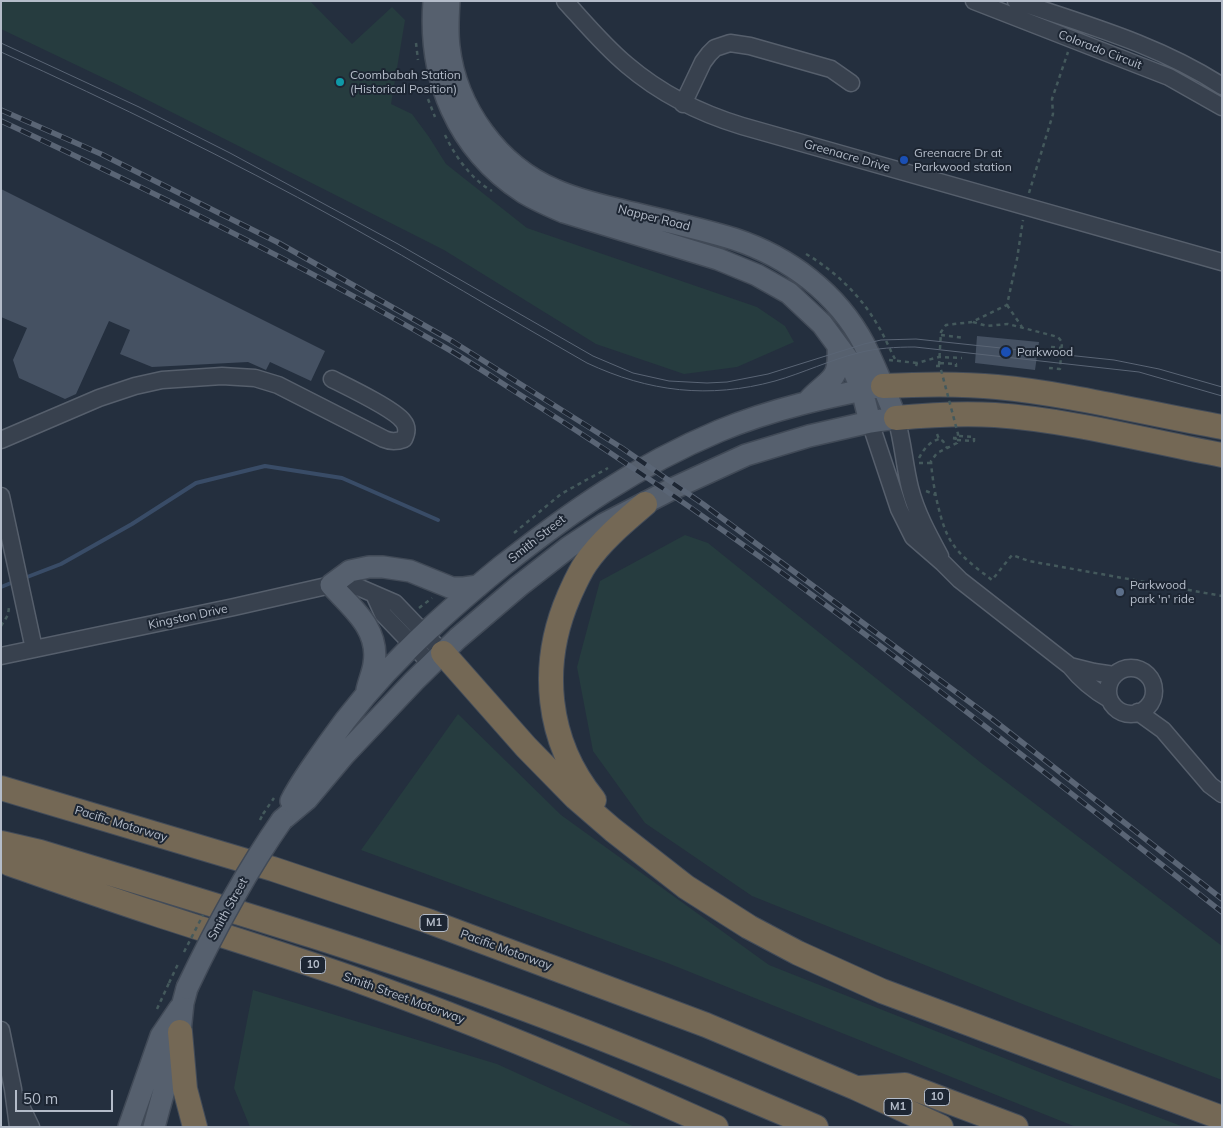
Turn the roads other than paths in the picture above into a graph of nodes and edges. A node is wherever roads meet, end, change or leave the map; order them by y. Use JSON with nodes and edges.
{"nodes":[{"id":1,"x":434,"y":1,"type":"edge"},
{"id":2,"x":450,"y":1,"type":"edge"},
{"id":3,"x":565,"y":1,"type":"edge"},
{"id":4,"x":974,"y":1,"type":"edge"},
{"id":5,"x":1016,"y":1,"type":"edge"},
{"id":6,"x":851,"y":84,"type":"dead end"},
{"id":7,"x":1222,"y":86,"type":"edge"},
{"id":8,"x":683,"y":104,"type":"junction"},
{"id":9,"x":1222,"y":107,"type":"edge"},
{"id":10,"x":1222,"y":262,"type":"edge"},
{"id":11,"x":838,"y":346,"type":"junction"},
{"id":12,"x":332,"y":379,"type":"dead end"},
{"id":13,"x":873,"y":388,"type":"junction"},
{"id":14,"x":807,"y":402,"type":"junction"},
{"id":15,"x":896,"y":418,"type":"junction"},
{"id":16,"x":870,"y":422,"type":"junction"},
{"id":17,"x":1222,"y":428,"type":"edge"},
{"id":18,"x":1,"y":440,"type":"edge"},
{"id":19,"x":1222,"y":455,"type":"edge"},
{"id":20,"x":1,"y":496,"type":"edge"},
{"id":21,"x":645,"y":504,"type":"junction"},
{"id":22,"x":943,"y":563,"type":"junction"},
{"id":23,"x":331,"y":585,"type":"junction"},
{"id":24,"x":478,"y":586,"type":"junction"},
{"id":25,"x":418,"y":639,"type":"junction"},
{"id":26,"x":34,"y":649,"type":"junction"},
{"id":27,"x":1,"y":656,"type":"edge"},
{"id":28,"x":437,"y":659,"type":"junction"},
{"id":29,"x":1070,"y":666,"type":"junction"},
{"id":30,"x":1114,"y":675,"type":"junction"},
{"id":31,"x":365,"y":696,"type":"junction"},
{"id":32,"x":1109,"y":699,"type":"junction"},
{"id":33,"x":1138,"y":712,"type":"junction"},
{"id":34,"x":1,"y":788,"type":"edge"},
{"id":35,"x":1222,"y":794,"type":"edge"},
{"id":36,"x":282,"y":820,"type":"junction"},
{"id":37,"x":613,"y":830,"type":"junction"},
{"id":38,"x":1,"y":843,"type":"edge"},
{"id":39,"x":1,"y":858,"type":"edge"},
{"id":40,"x":185,"y":996,"type":"junction"},
{"id":41,"x":1,"y":1030,"type":"edge"},
{"id":42,"x":180,"y":1032,"type":"junction"},
{"id":43,"x":856,"y":1088,"type":"junction"},
{"id":44,"x":13,"y":1089,"type":"junction"},
{"id":45,"x":1222,"y":1118,"type":"edge"},
{"id":46,"x":18,"y":1127,"type":"edge"},
{"id":47,"x":31,"y":1127,"type":"edge"},
{"id":48,"x":129,"y":1127,"type":"edge"},
{"id":49,"x":154,"y":1127,"type":"edge"},
{"id":50,"x":194,"y":1127,"type":"edge"},
{"id":51,"x":716,"y":1127,"type":"edge"},
{"id":52,"x":816,"y":1127,"type":"edge"},
{"id":53,"x":941,"y":1127,"type":"edge"},
{"id":54,"x":1016,"y":1127,"type":"edge"}],
"edges":[{"from":1,"to":11,"type":"main road","name":"Napper Road"},
{"from":2,"to":13,"type":"main road","name":"Napper Road"},
{"from":3,"to":8,"type":"street","name":"Greenacre Drive"},
{"from":4,"to":9,"type":"street","name":"Colorado Circuit"},
{"from":5,"to":7,"type":"street","name":"Colorado Circuit"},
{"from":6,"to":8,"type":"street"},
{"from":8,"to":10,"type":"street","name":"Greenacre Drive"},
{"from":11,"to":13,"type":"main road","name":"Napper Road"},
{"from":11,"to":14,"type":"main road"},
{"from":12,"to":18,"type":"street"},
{"from":13,"to":14,"type":"main road","name":"Smith Street"},
{"from":13,"to":15,"type":"main road","name":"Napper Road"},
{"from":13,"to":16,"type":"main road","name":"Napper Road"},
{"from":13,"to":17,"type":"highway"},
{"from":14,"to":24,"type":"main road","name":"Smith Street"},
{"from":15,"to":16,"type":"main road","name":"Smith Street"},
{"from":15,"to":19,"type":"highway"},
{"from":15,"to":22,"type":"street"},
{"from":16,"to":21,"type":"main road","name":"Smith Street"},
{"from":16,"to":22,"type":"street"},
{"from":20,"to":26,"type":"street"},
{"from":21,"to":28,"type":"main road","name":"Smith Street"},
{"from":21,"to":37,"type":"highway"},
{"from":22,"to":29,"type":"street"},
{"from":23,"to":24,"type":"main road"},
{"from":23,"to":25,"type":"street","name":"Kingston Drive"},
{"from":23,"to":26,"type":"street","name":"Kingston Drive"},
{"from":23,"to":31,"type":"main road"},
{"from":24,"to":25,"type":"main road","name":"Smith Street"},
{"from":25,"to":28,"type":"street","name":"Kingston Drive"},
{"from":25,"to":31,"type":"main road","name":"Smith Street"},
{"from":26,"to":27,"type":"street","name":"Kingston Drive"},
{"from":28,"to":36,"type":"main road","name":"Smith Street"},
{"from":28,"to":37,"type":"highway"},
{"from":29,"to":30,"type":"street"},
{"from":29,"to":32,"type":"street"},
{"from":30,"to":32,"type":"street"},
{"from":30,"to":33,"type":"street"},
{"from":31,"to":36,"type":"main road","name":"Smith Street"},
{"from":32,"to":33,"type":"street"},
{"from":33,"to":35,"type":"street"},
{"from":34,"to":43,"type":"highway","name":"Pacific Motorway","number":"M1"},
{"from":36,"to":40,"type":"main road","name":"Smith Street","bridge":true},
{"from":37,"to":45,"type":"highway"},
{"from":38,"to":52,"type":"highway"},
{"from":39,"to":51,"type":"highway","name":"Smith Street Motorway","number":"10"},
{"from":40,"to":42,"type":"main road","name":"Smith Street"},
{"from":40,"to":48,"type":"main road","name":"Smith Street"},
{"from":41,"to":44,"type":"street"},
{"from":42,"to":49,"type":"main road","name":"Smith Street"},
{"from":42,"to":50,"type":"highway"},
{"from":43,"to":53,"type":"highway","name":"Pacific Motorway","number":"M1"},
{"from":43,"to":54,"type":"highway","number":"10"},
{"from":44,"to":46,"type":"street"},
{"from":44,"to":47,"type":"street"}]}
